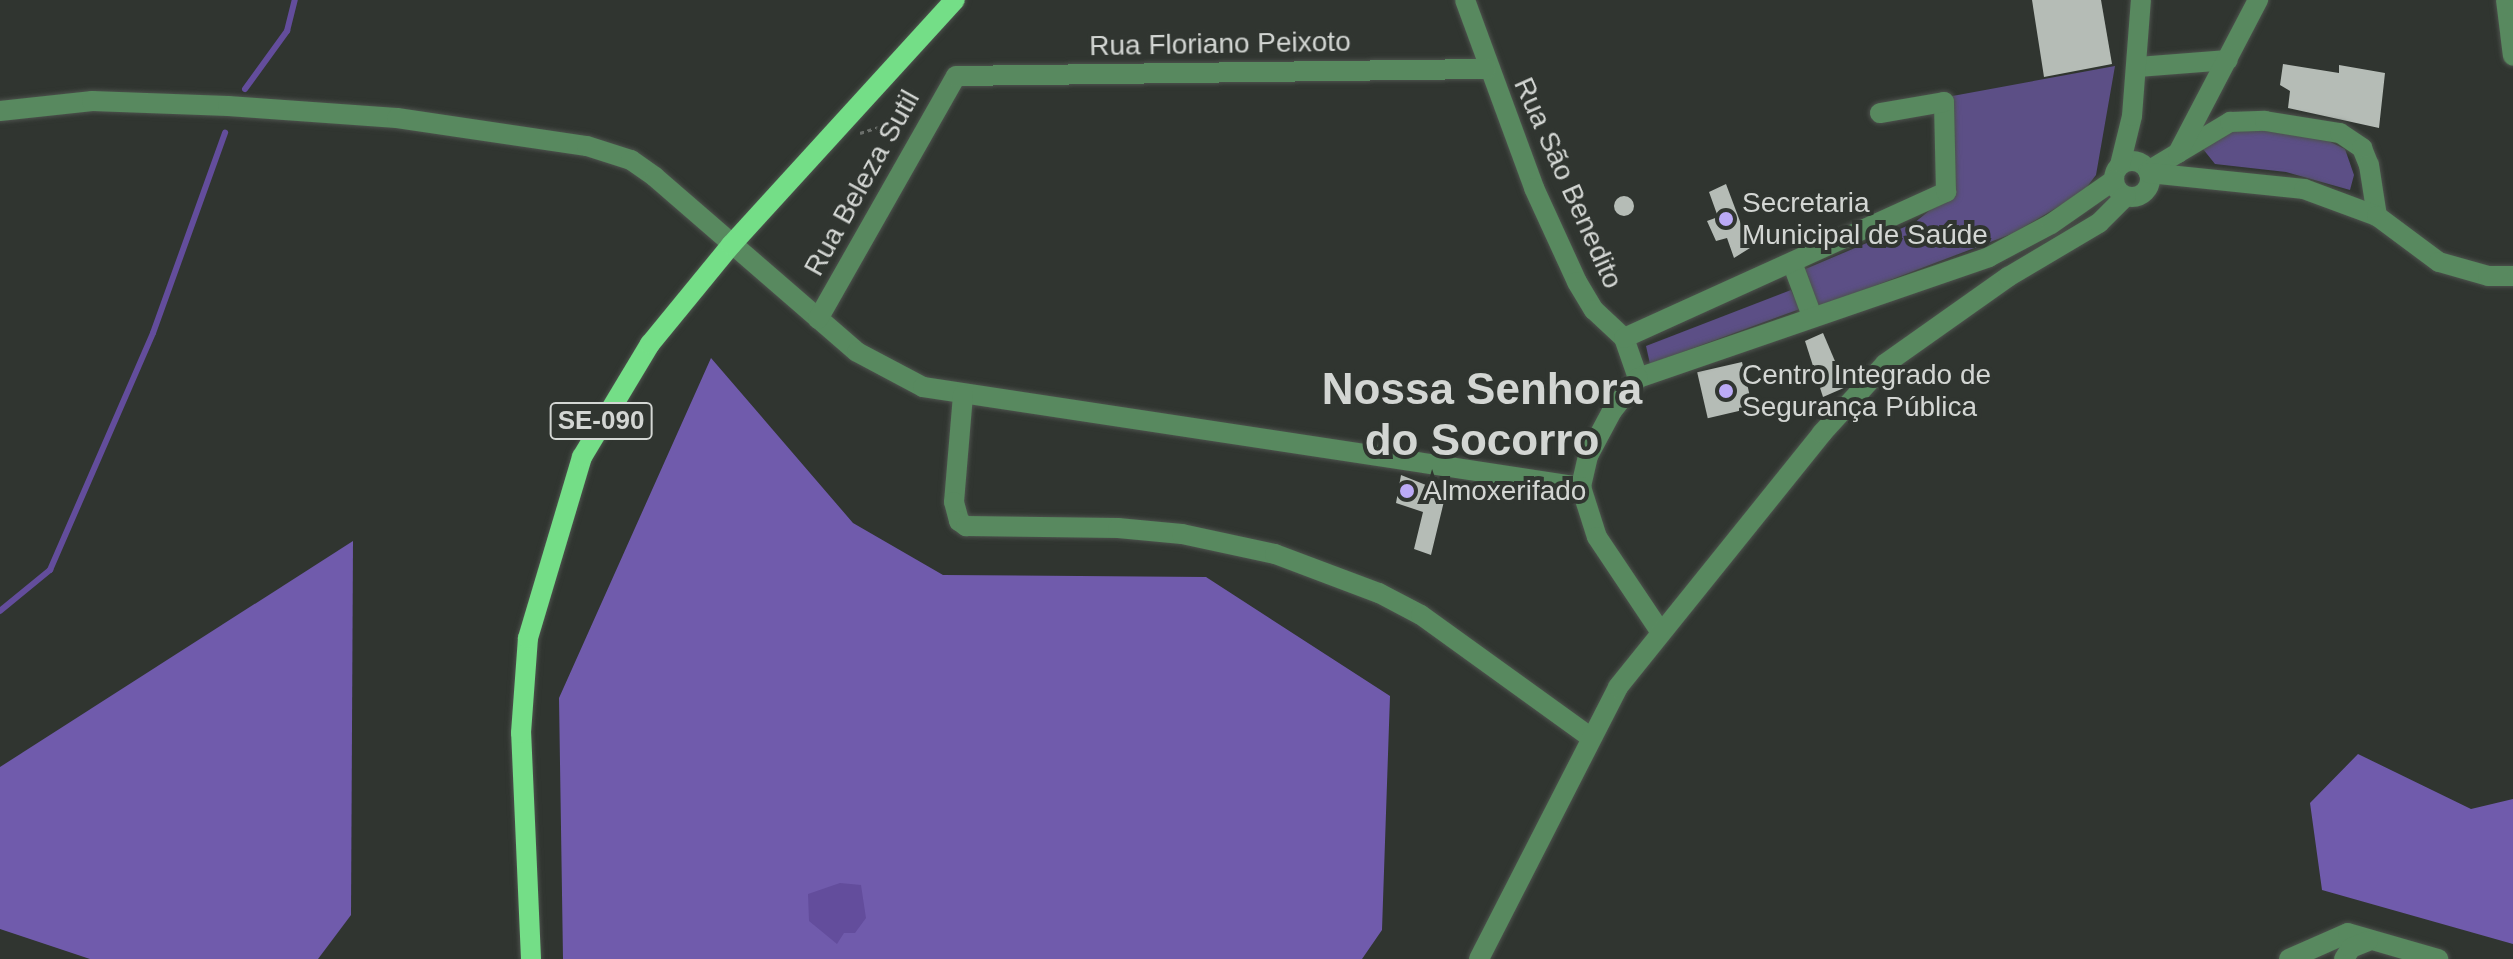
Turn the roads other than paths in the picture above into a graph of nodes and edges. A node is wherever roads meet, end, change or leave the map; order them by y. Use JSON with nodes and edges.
{"nodes":[{"id":1,"x":955,"y":0,"type":"edge"},
{"id":2,"x":1465,"y":0,"type":"edge"},
{"id":3,"x":2141,"y":0,"type":"edge"},
{"id":4,"x":2258,"y":0,"type":"edge"},
{"id":5,"x":2506,"y":0,"type":"edge"},
{"id":6,"x":2513,"y":56,"type":"edge"},
{"id":7,"x":2228,"y":60,"type":"junction"},
{"id":8,"x":2138,"y":67,"type":"junction"},
{"id":9,"x":1486,"y":69,"type":"junction"},
{"id":10,"x":956,"y":76,"type":"joint"},
{"id":11,"x":0,"y":111,"type":"edge"},
{"id":12,"x":1880,"y":113,"type":"dead end"},
{"id":13,"x":2178,"y":153,"type":"junction"},
{"id":14,"x":2134,"y":177,"type":"junction"},
{"id":15,"x":2377,"y":216,"type":"junction"},
{"id":16,"x":731,"y":245,"type":"junction"},
{"id":17,"x":1793,"y":265,"type":"junction"},
{"id":18,"x":2513,"y":276,"type":"edge"},
{"id":19,"x":1812,"y":316,"type":"junction"},
{"id":20,"x":818,"y":319,"type":"junction"},
{"id":21,"x":1624,"y":338,"type":"junction"},
{"id":22,"x":1638,"y":378,"type":"junction"},
{"id":23,"x":963,"y":395,"type":"junction"},
{"id":24,"x":1581,"y":487,"type":"junction"},
{"id":25,"x":1660,"y":631,"type":"junction"},
{"id":26,"x":1589,"y":736,"type":"junction"},
{"id":27,"x":2368,"y":941,"type":"junction"},
{"id":28,"x":2343,"y":958,"type":"edge"},
{"id":29,"x":531,"y":959,"type":"edge"},
{"id":30,"x":1479,"y":959,"type":"edge"},
{"id":31,"x":2289,"y":959,"type":"edge"},
{"id":32,"x":2438,"y":959,"type":"edge"}],
"edges":[{"from":1,"to":16,"type":"main road","number":"SE-090"},
{"from":2,"to":9,"type":"street","name":"Rua São Benedito"},
{"from":3,"to":8,"type":"street"},
{"from":4,"to":7,"type":"street"},
{"from":5,"to":6,"type":"street"},
{"from":7,"to":8,"type":"street"},
{"from":7,"to":13,"type":"street"},
{"from":8,"to":14,"type":"street"},
{"from":9,"to":10,"type":"street","name":"Rua Floriano Peixoto"},
{"from":9,"to":21,"type":"street","name":"Rua São Benedito"},
{"from":10,"to":20,"type":"street","name":"Rua Beleza Sutil"},
{"from":11,"to":16,"type":"street"},
{"from":12,"to":17,"type":"street"},
{"from":13,"to":14,"type":"street"},
{"from":13,"to":15,"type":"street"},
{"from":14,"to":15,"type":"street"},
{"from":14,"to":19,"type":"street"},
{"from":14,"to":25,"type":"street"},
{"from":15,"to":18,"type":"street"},
{"from":16,"to":20,"type":"street"},
{"from":16,"to":29,"type":"main road","number":"SE-090"},
{"from":17,"to":19,"type":"street"},
{"from":17,"to":21,"type":"street"},
{"from":19,"to":22,"type":"street"},
{"from":20,"to":23,"type":"street"},
{"from":21,"to":22,"type":"street","name":"Rua São Benedito"},
{"from":22,"to":24,"type":"street"},
{"from":23,"to":24,"type":"street"},
{"from":23,"to":26,"type":"street"},
{"from":24,"to":25,"type":"street"},
{"from":25,"to":26,"type":"street"},
{"from":26,"to":30,"type":"street"},
{"from":27,"to":28,"type":"street"},
{"from":27,"to":31,"type":"street"},
{"from":27,"to":32,"type":"street"}]}
